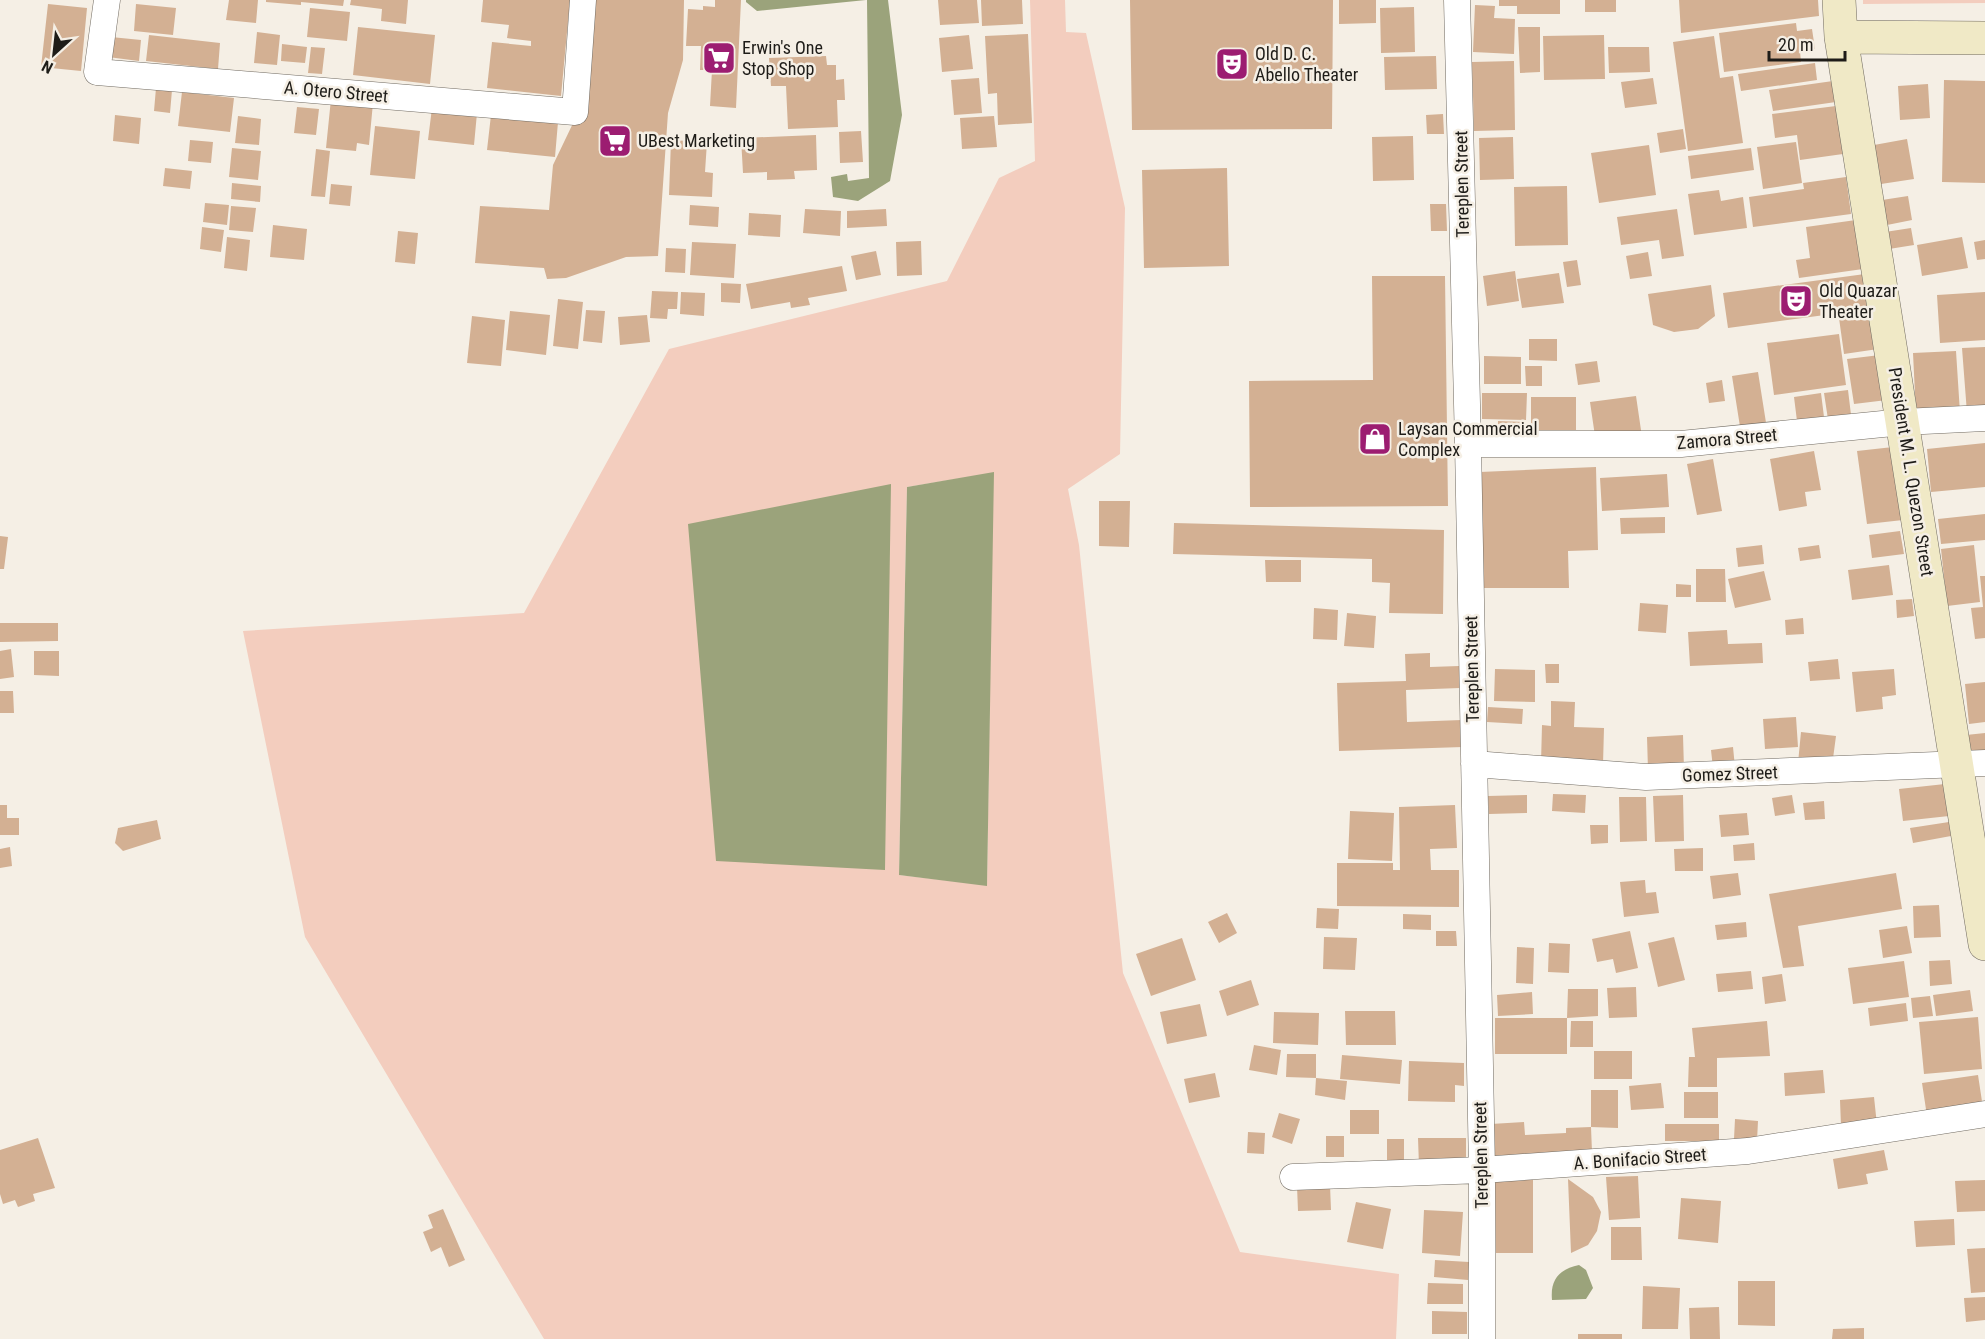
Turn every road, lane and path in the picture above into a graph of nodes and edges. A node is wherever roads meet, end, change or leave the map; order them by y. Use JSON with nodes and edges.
{"nodes":[{"id":1,"x":107,"y":0,"type":"edge"},
{"id":2,"x":583,"y":0,"type":"edge"},
{"id":3,"x":1457,"y":0,"type":"edge"},
{"id":4,"x":1839,"y":0,"type":"edge"},
{"id":5,"x":1842,"y":37,"type":"junction"},
{"id":6,"x":1985,"y":38,"type":"edge"},
{"id":7,"x":1985,"y":418,"type":"edge"},
{"id":8,"x":1903,"y":422,"type":"junction"},
{"id":9,"x":1468,"y":444,"type":"junction"},
{"id":10,"x":1971,"y":763,"type":"edge"},
{"id":11,"x":1474,"y":764,"type":"junction"},
{"id":12,"x":1985,"y":944,"type":"edge"},
{"id":13,"x":1985,"y":1114,"type":"edge"},
{"id":14,"x":1482,"y":1170,"type":"junction"},
{"id":15,"x":1293,"y":1177,"type":"dead end"},
{"id":16,"x":1482,"y":1339,"type":"edge"}],
"edges":[{"from":1,"to":2,"type":"street","name":"A. Otero Street"},
{"from":3,"to":9,"type":"street","name":"Tereplen Street"},
{"from":4,"to":5,"type":"main road","name":"President M. L. Quezon Street"},
{"from":5,"to":6,"type":"main road"},
{"from":5,"to":8,"type":"main road","name":"President M. L. Quezon Street"},
{"from":7,"to":8,"type":"street","name":"Zamora Street"},
{"from":8,"to":9,"type":"street","name":"Zamora Street"},
{"from":8,"to":10,"type":"main road","name":"President M. L. Quezon Street"},
{"from":9,"to":11,"type":"street","name":"Tereplen Street"},
{"from":10,"to":11,"type":"street","name":"Gomez Street"},
{"from":10,"to":12,"type":"main road","name":"President M. L. Quezon Street"},
{"from":11,"to":14,"type":"street","name":"Tereplen Street"},
{"from":13,"to":14,"type":"street","name":"A. Bonifacio Street"},
{"from":14,"to":15,"type":"street","name":"A. Bonifacio Street"},
{"from":14,"to":16,"type":"street","name":"Tereplen Street"}]}
